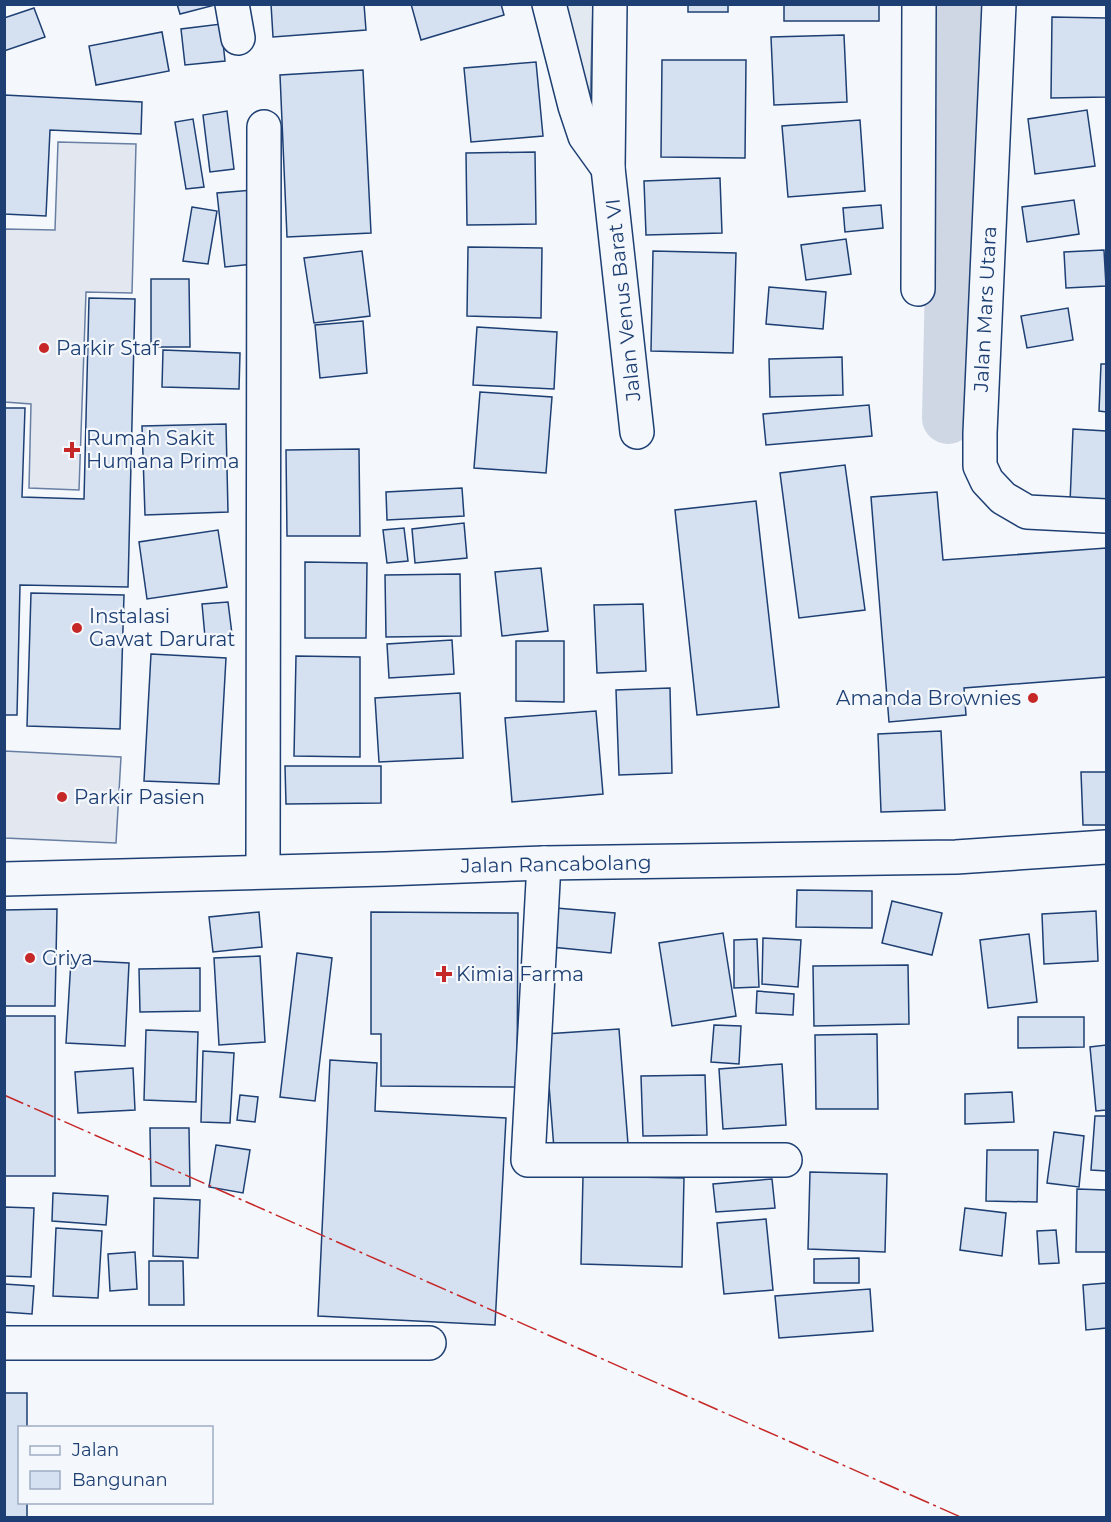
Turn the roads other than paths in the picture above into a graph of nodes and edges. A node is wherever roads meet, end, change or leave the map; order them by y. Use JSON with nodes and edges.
{"nodes":[{"id":1,"x":232,"y":4,"type":"edge"},
{"id":2,"x":549,"y":4,"type":"edge"},
{"id":3,"x":610,"y":4,"type":"edge"},
{"id":4,"x":919,"y":4,"type":"edge"},
{"id":5,"x":999,"y":4,"type":"edge"},
{"id":6,"x":238,"y":38,"type":"dead end"},
{"id":7,"x":264,"y":127,"type":"dead end"},
{"id":8,"x":608,"y":168,"type":"junction"},
{"id":9,"x":918,"y":289,"type":"dead end"},
{"id":10,"x":637,"y":432,"type":"dead end"},
{"id":11,"x":1107,"y":516,"type":"edge"},
{"id":12,"x":1107,"y":847,"type":"edge"},
{"id":13,"x":544,"y":864,"type":"junction"},
{"id":14,"x":263,"y":871,"type":"junction"},
{"id":15,"x":4,"y":879,"type":"edge"},
{"id":16,"x":785,"y":1160,"type":"dead end"},
{"id":17,"x":4,"y":1343,"type":"edge"},
{"id":18,"x":429,"y":1343,"type":"dead end"}],
"edges":[{"from":1,"to":6,"type":"street"},
{"from":2,"to":8,"type":"street","name":"Jalan Venus Barat VI"},
{"from":3,"to":8,"type":"street","name":"Jalan Venus Barat VI"},
{"from":4,"to":9,"type":"street"},
{"from":5,"to":11,"type":"street","name":"Jalan Mars Utara"},
{"from":7,"to":14,"type":"street"},
{"from":8,"to":10,"type":"street","name":"Jalan Venus Barat VI"},
{"from":12,"to":13,"type":"street","name":"Jalan Rancabolang"},
{"from":13,"to":14,"type":"street","name":"Jalan Rancabolang"},
{"from":13,"to":16,"type":"street"},
{"from":14,"to":15,"type":"street","name":"Jalan Rancabolang"},
{"from":17,"to":18,"type":"street"}]}
